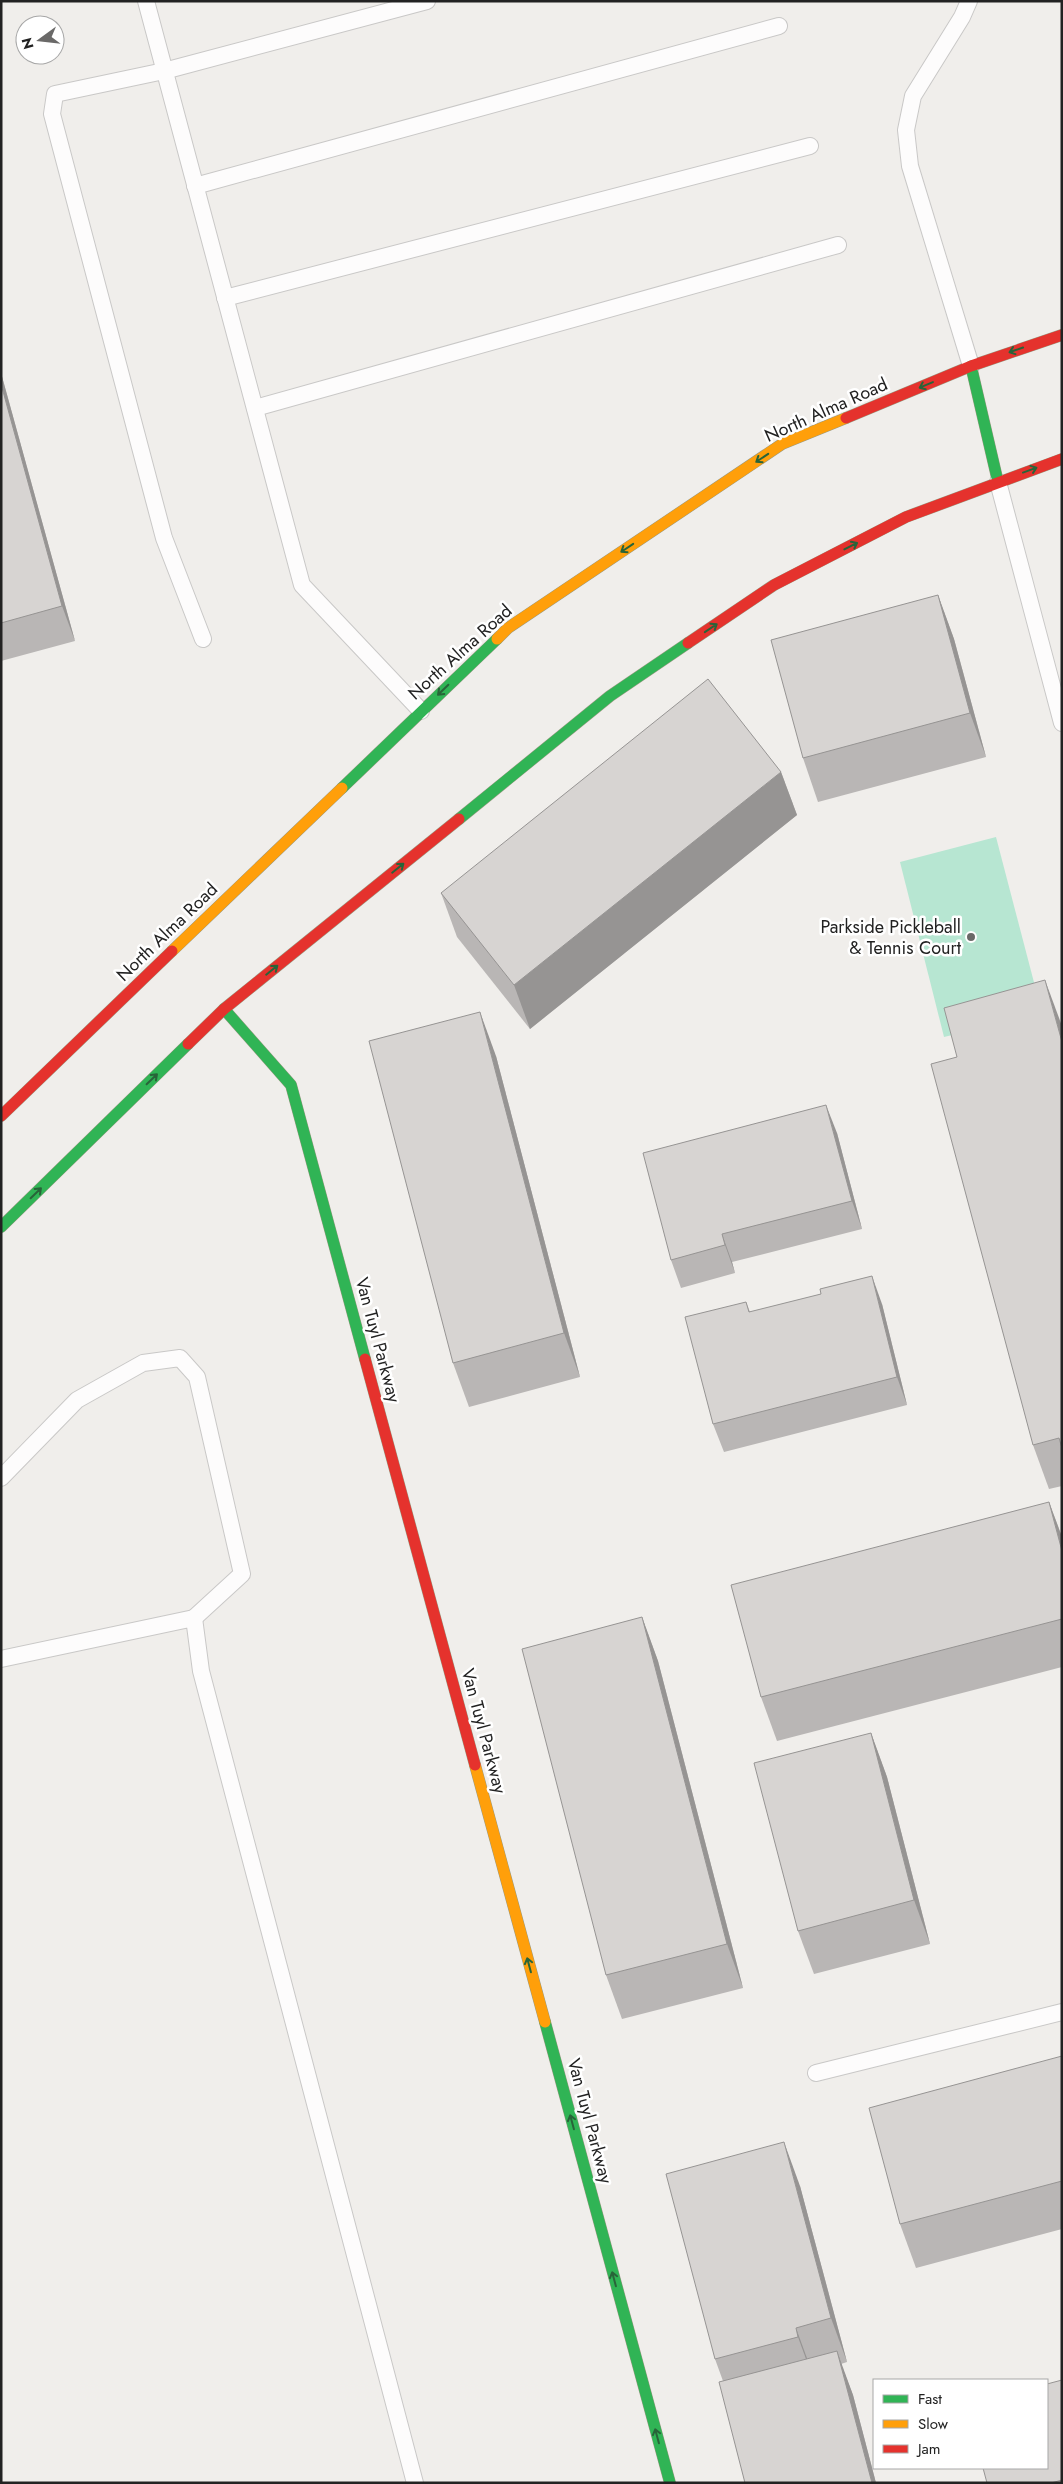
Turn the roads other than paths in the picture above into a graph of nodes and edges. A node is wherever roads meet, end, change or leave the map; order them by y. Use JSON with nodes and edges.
{"nodes":[{"id":1,"x":146,"y":1,"type":"edge"},
{"id":2,"x":427,"y":1,"type":"edge"},
{"id":3,"x":969,"y":1,"type":"edge"},
{"id":4,"x":779,"y":26,"type":"dead end"},
{"id":5,"x":164,"y":71,"type":"junction"},
{"id":6,"x":810,"y":146,"type":"dead end"},
{"id":7,"x":195,"y":186,"type":"junction"},
{"id":8,"x":838,"y":245,"type":"dead end"},
{"id":9,"x":225,"y":298,"type":"junction"},
{"id":10,"x":1062,"y":335,"type":"edge"},
{"id":11,"x":971,"y":366,"type":"junction"},
{"id":12,"x":255,"y":408,"type":"junction"},
{"id":13,"x":1062,"y":459,"type":"edge"},
{"id":14,"x":998,"y":482,"type":"junction"},
{"id":15,"x":203,"y":639,"type":"dead end"},
{"id":16,"x":421,"y":712,"type":"junction"},
{"id":17,"x":1062,"y":723,"type":"edge"},
{"id":18,"x":224,"y":1009,"type":"junction"},
{"id":19,"x":1,"y":1116,"type":"edge"},
{"id":20,"x":1,"y":1227,"type":"edge"},
{"id":21,"x":1,"y":1478,"type":"edge"},
{"id":22,"x":194,"y":1618,"type":"junction"},
{"id":23,"x":1,"y":1659,"type":"edge"},
{"id":24,"x":1062,"y":2012,"type":"edge"},
{"id":25,"x":816,"y":2074,"type":"dead end"},
{"id":26,"x":414,"y":2483,"type":"edge"},
{"id":27,"x":670,"y":2483,"type":"edge"}],
"edges":[{"from":1,"to":5,"type":"lane"},
{"from":2,"to":5,"type":"lane"},
{"from":3,"to":11,"type":"lane"},
{"from":4,"to":7,"type":"lane"},
{"from":5,"to":7,"type":"lane"},
{"from":5,"to":15,"type":"lane"},
{"from":6,"to":9,"type":"lane"},
{"from":7,"to":9,"type":"lane"},
{"from":8,"to":12,"type":"lane"},
{"from":9,"to":12,"type":"lane"},
{"from":10,"to":11,"type":"main road","name":"North Alma Road","one_way":true},
{"from":11,"to":14,"type":"main road"},
{"from":11,"to":16,"type":"main road","name":"North Alma Road","one_way":true},
{"from":12,"to":16,"type":"lane"},
{"from":14,"to":13,"type":"main road","one_way":true},
{"from":14,"to":17,"type":"lane"},
{"from":18,"to":14,"type":"main road","one_way":true},
{"from":16,"to":19,"type":"main road","name":"North Alma Road"},
{"from":20,"to":18,"type":"main road","one_way":true},
{"from":27,"to":18,"type":"main road","name":"Van Tuyl Parkway","one_way":true},
{"from":21,"to":22,"type":"lane"},
{"from":22,"to":23,"type":"lane"},
{"from":22,"to":26,"type":"lane"},
{"from":24,"to":25,"type":"lane"}]}
